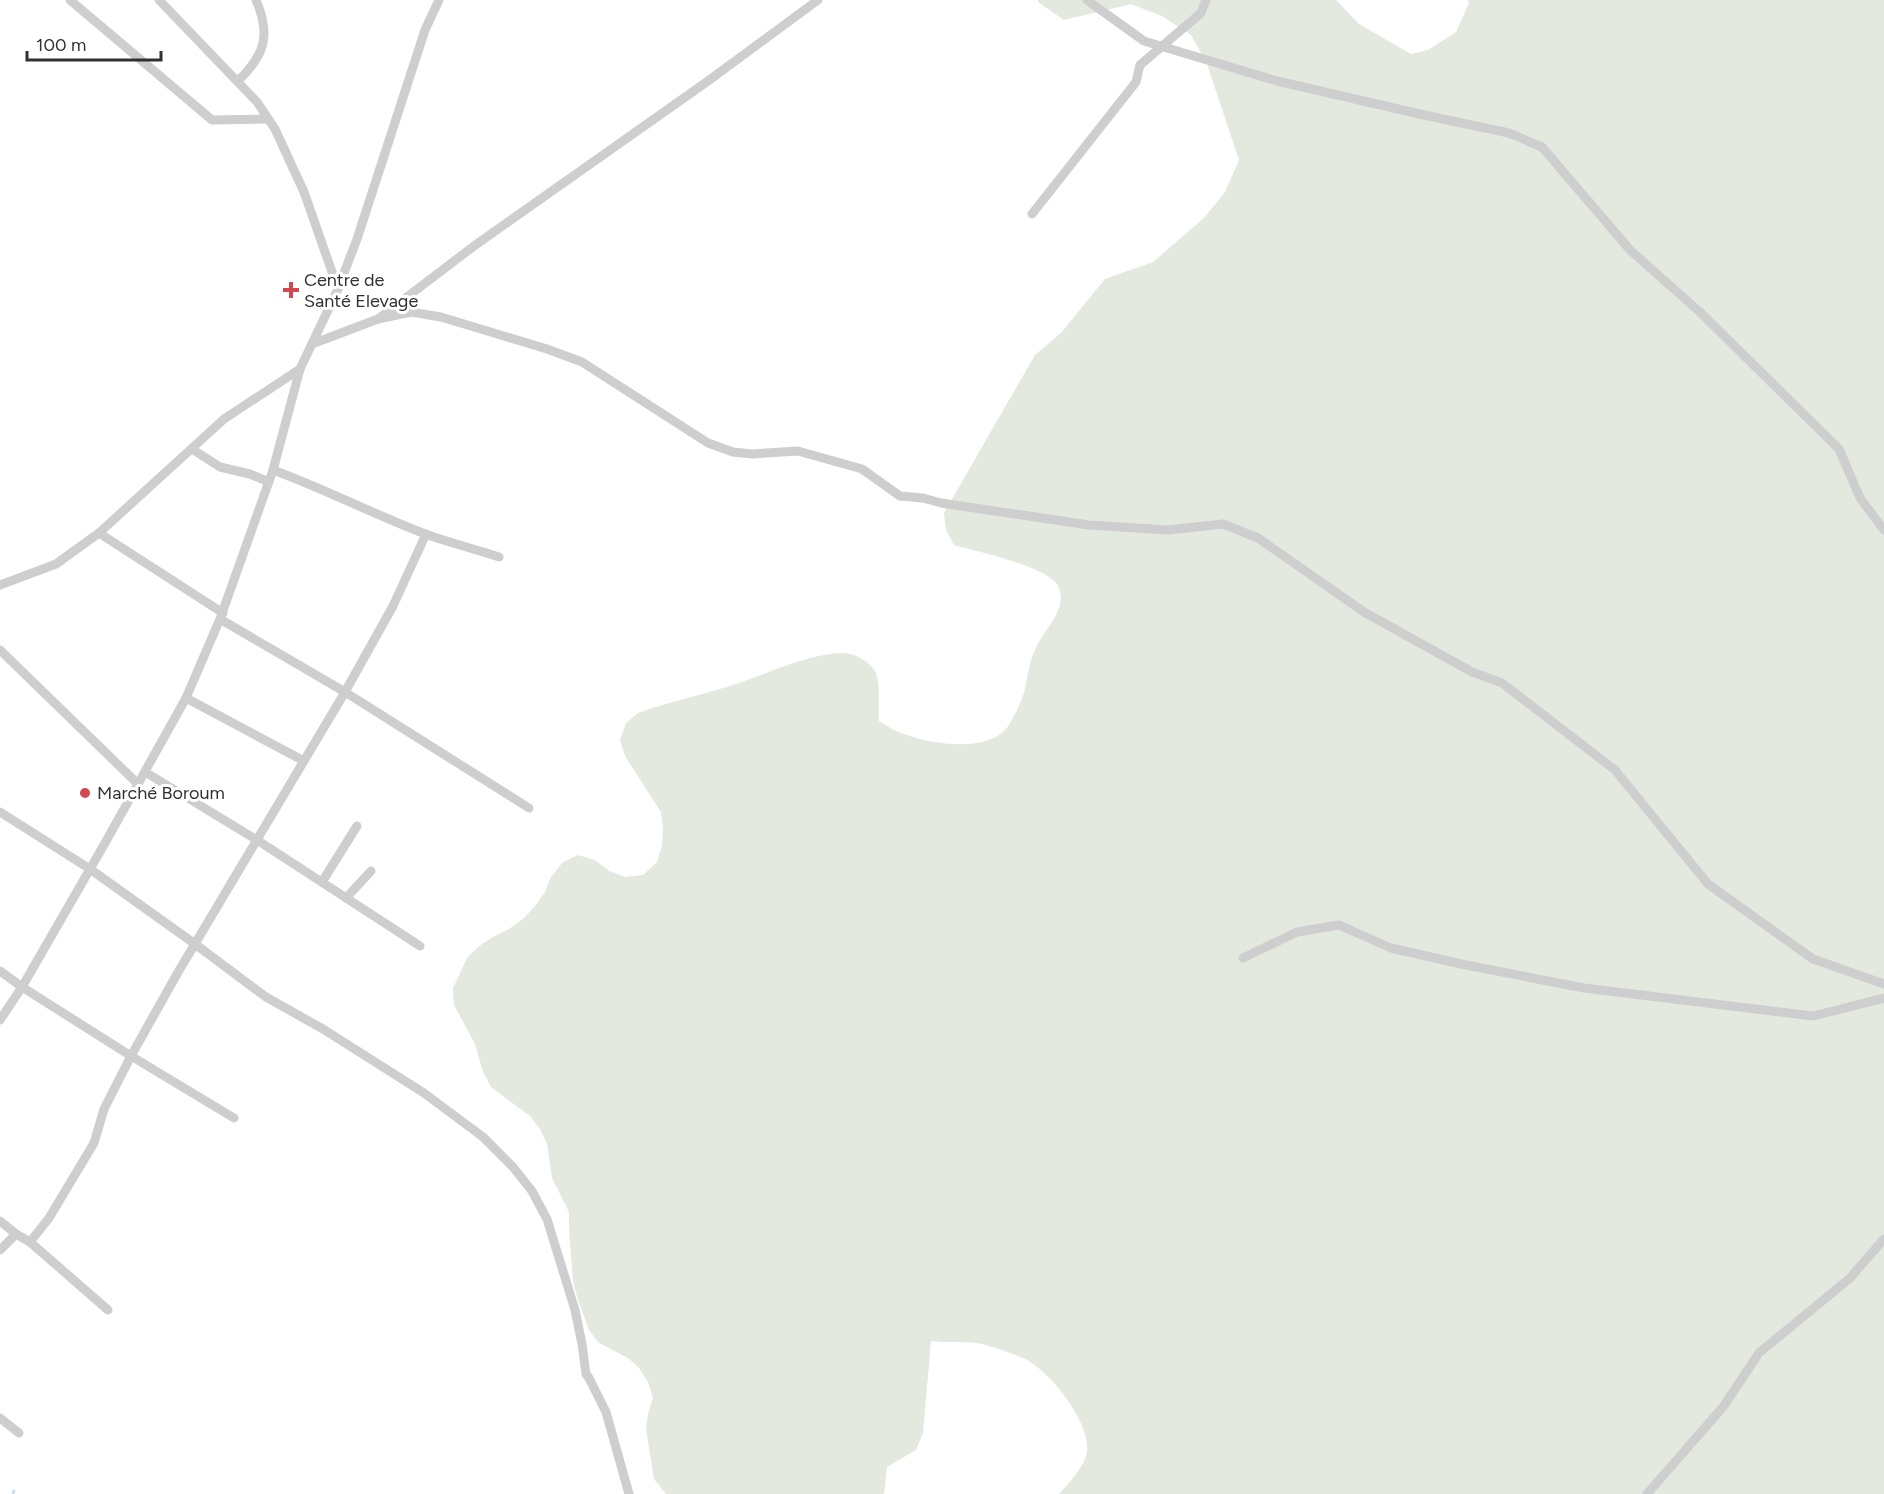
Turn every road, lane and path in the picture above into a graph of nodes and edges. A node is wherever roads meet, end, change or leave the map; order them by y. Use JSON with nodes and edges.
{"nodes":[{"id":1,"x":70,"y":0,"type":"edge"},
{"id":2,"x":159,"y":0,"type":"edge"},
{"id":3,"x":256,"y":0,"type":"edge"},
{"id":4,"x":438,"y":0,"type":"edge"},
{"id":5,"x":818,"y":0,"type":"edge"},
{"id":6,"x":1087,"y":0,"type":"edge"},
{"id":7,"x":1206,"y":0,"type":"edge"},
{"id":8,"x":1162,"y":46,"type":"junction"},
{"id":9,"x":238,"y":81,"type":"junction"},
{"id":10,"x":268,"y":119,"type":"junction"},
{"id":11,"x":1032,"y":214,"type":"dead end"},
{"id":12,"x":338,"y":289,"type":"junction"},
{"id":13,"x":378,"y":319,"type":"junction"},
{"id":14,"x":312,"y":344,"type":"junction"},
{"id":15,"x":300,"y":369,"type":"junction"},
{"id":16,"x":192,"y":448,"type":"junction"},
{"id":17,"x":273,"y":470,"type":"junction"},
{"id":18,"x":269,"y":482,"type":"junction"},
{"id":19,"x":1884,"y":530,"type":"edge"},
{"id":20,"x":99,"y":533,"type":"junction"},
{"id":21,"x":426,"y":534,"type":"junction"},
{"id":22,"x":499,"y":557,"type":"dead end"},
{"id":23,"x":0,"y":585,"type":"edge"},
{"id":24,"x":222,"y":616,"type":"junction"},
{"id":25,"x":0,"y":650,"type":"edge"},
{"id":26,"x":345,"y":692,"type":"junction"},
{"id":27,"x":186,"y":699,"type":"junction"},
{"id":28,"x":304,"y":761,"type":"junction"},
{"id":29,"x":145,"y":772,"type":"junction"},
{"id":30,"x":138,"y":784,"type":"junction"},
{"id":31,"x":529,"y":808,"type":"dead end"},
{"id":32,"x":0,"y":812,"type":"edge"},
{"id":33,"x":357,"y":826,"type":"dead end"},
{"id":34,"x":338,"y":833,"type":"dead end"},
{"id":35,"x":257,"y":840,"type":"junction"},
{"id":36,"x":347,"y":840,"type":"junction"},
{"id":37,"x":90,"y":869,"type":"junction"},
{"id":38,"x":371,"y":871,"type":"dead end"},
{"id":39,"x":322,"y":882,"type":"junction"},
{"id":40,"x":346,"y":898,"type":"junction"},
{"id":41,"x":195,"y":944,"type":"junction"},
{"id":42,"x":420,"y":946,"type":"dead end"},
{"id":43,"x":1243,"y":958,"type":"dead end"},
{"id":44,"x":0,"y":971,"type":"edge"},
{"id":45,"x":1884,"y":984,"type":"edge"},
{"id":46,"x":22,"y":987,"type":"junction"},
{"id":47,"x":1884,"y":998,"type":"edge"},
{"id":48,"x":0,"y":1020,"type":"edge"},
{"id":49,"x":131,"y":1056,"type":"junction"},
{"id":50,"x":234,"y":1118,"type":"dead end"},
{"id":51,"x":0,"y":1221,"type":"edge"},
{"id":52,"x":16,"y":1234,"type":"junction"},
{"id":53,"x":1884,"y":1239,"type":"edge"},
{"id":54,"x":30,"y":1242,"type":"junction"},
{"id":55,"x":0,"y":1250,"type":"edge"},
{"id":56,"x":108,"y":1310,"type":"dead end"},
{"id":57,"x":0,"y":1418,"type":"edge"},
{"id":58,"x":19,"y":1433,"type":"dead end"},
{"id":59,"x":629,"y":1494,"type":"edge"},
{"id":60,"x":1647,"y":1494,"type":"edge"}],
"edges":[{"from":1,"to":10,"type":"street"},
{"from":2,"to":9,"type":"street"},
{"from":3,"to":9,"type":"street"},
{"from":4,"to":12,"type":"street"},
{"from":5,"to":13,"type":"street"},
{"from":6,"to":8,"type":"street"},
{"from":7,"to":8,"type":"street"},
{"from":8,"to":11,"type":"street"},
{"from":8,"to":19,"type":"street"},
{"from":9,"to":10,"type":"street"},
{"from":10,"to":12,"type":"street"},
{"from":12,"to":14,"type":"street"},
{"from":13,"to":14,"type":"street"},
{"from":13,"to":45,"type":"street"},
{"from":14,"to":15,"type":"street"},
{"from":15,"to":16,"type":"street"},
{"from":15,"to":17,"type":"street"},
{"from":16,"to":18,"type":"street"},
{"from":16,"to":20,"type":"street"},
{"from":17,"to":18,"type":"street"},
{"from":17,"to":21,"type":"street"},
{"from":18,"to":24,"type":"street"},
{"from":20,"to":23,"type":"street"},
{"from":20,"to":24,"type":"street"},
{"from":21,"to":22,"type":"street"},
{"from":21,"to":26,"type":"street"},
{"from":24,"to":26,"type":"street"},
{"from":24,"to":27,"type":"street"},
{"from":25,"to":30,"type":"street"},
{"from":26,"to":28,"type":"street"},
{"from":26,"to":31,"type":"street"},
{"from":27,"to":28,"type":"street"},
{"from":27,"to":29,"type":"street"},
{"from":28,"to":35,"type":"street"},
{"from":29,"to":30,"type":"street"},
{"from":29,"to":35,"type":"street"},
{"from":30,"to":37,"type":"street"},
{"from":32,"to":37,"type":"street"},
{"from":33,"to":36,"type":"street"},
{"from":34,"to":36,"type":"street"},
{"from":35,"to":39,"type":"street"},
{"from":35,"to":41,"type":"street"},
{"from":36,"to":39,"type":"street"},
{"from":37,"to":41,"type":"street"},
{"from":37,"to":46,"type":"street"},
{"from":38,"to":40,"type":"street"},
{"from":39,"to":40,"type":"street"},
{"from":40,"to":42,"type":"street"},
{"from":41,"to":49,"type":"street"},
{"from":41,"to":59,"type":"street"},
{"from":43,"to":47,"type":"street"},
{"from":44,"to":46,"type":"street"},
{"from":46,"to":48,"type":"street"},
{"from":46,"to":49,"type":"street"},
{"from":49,"to":50,"type":"street"},
{"from":49,"to":54,"type":"street"},
{"from":51,"to":52,"type":"street"},
{"from":52,"to":54,"type":"street"},
{"from":52,"to":55,"type":"street"},
{"from":53,"to":60,"type":"street"},
{"from":54,"to":56,"type":"street"},
{"from":57,"to":58,"type":"street"}]}
